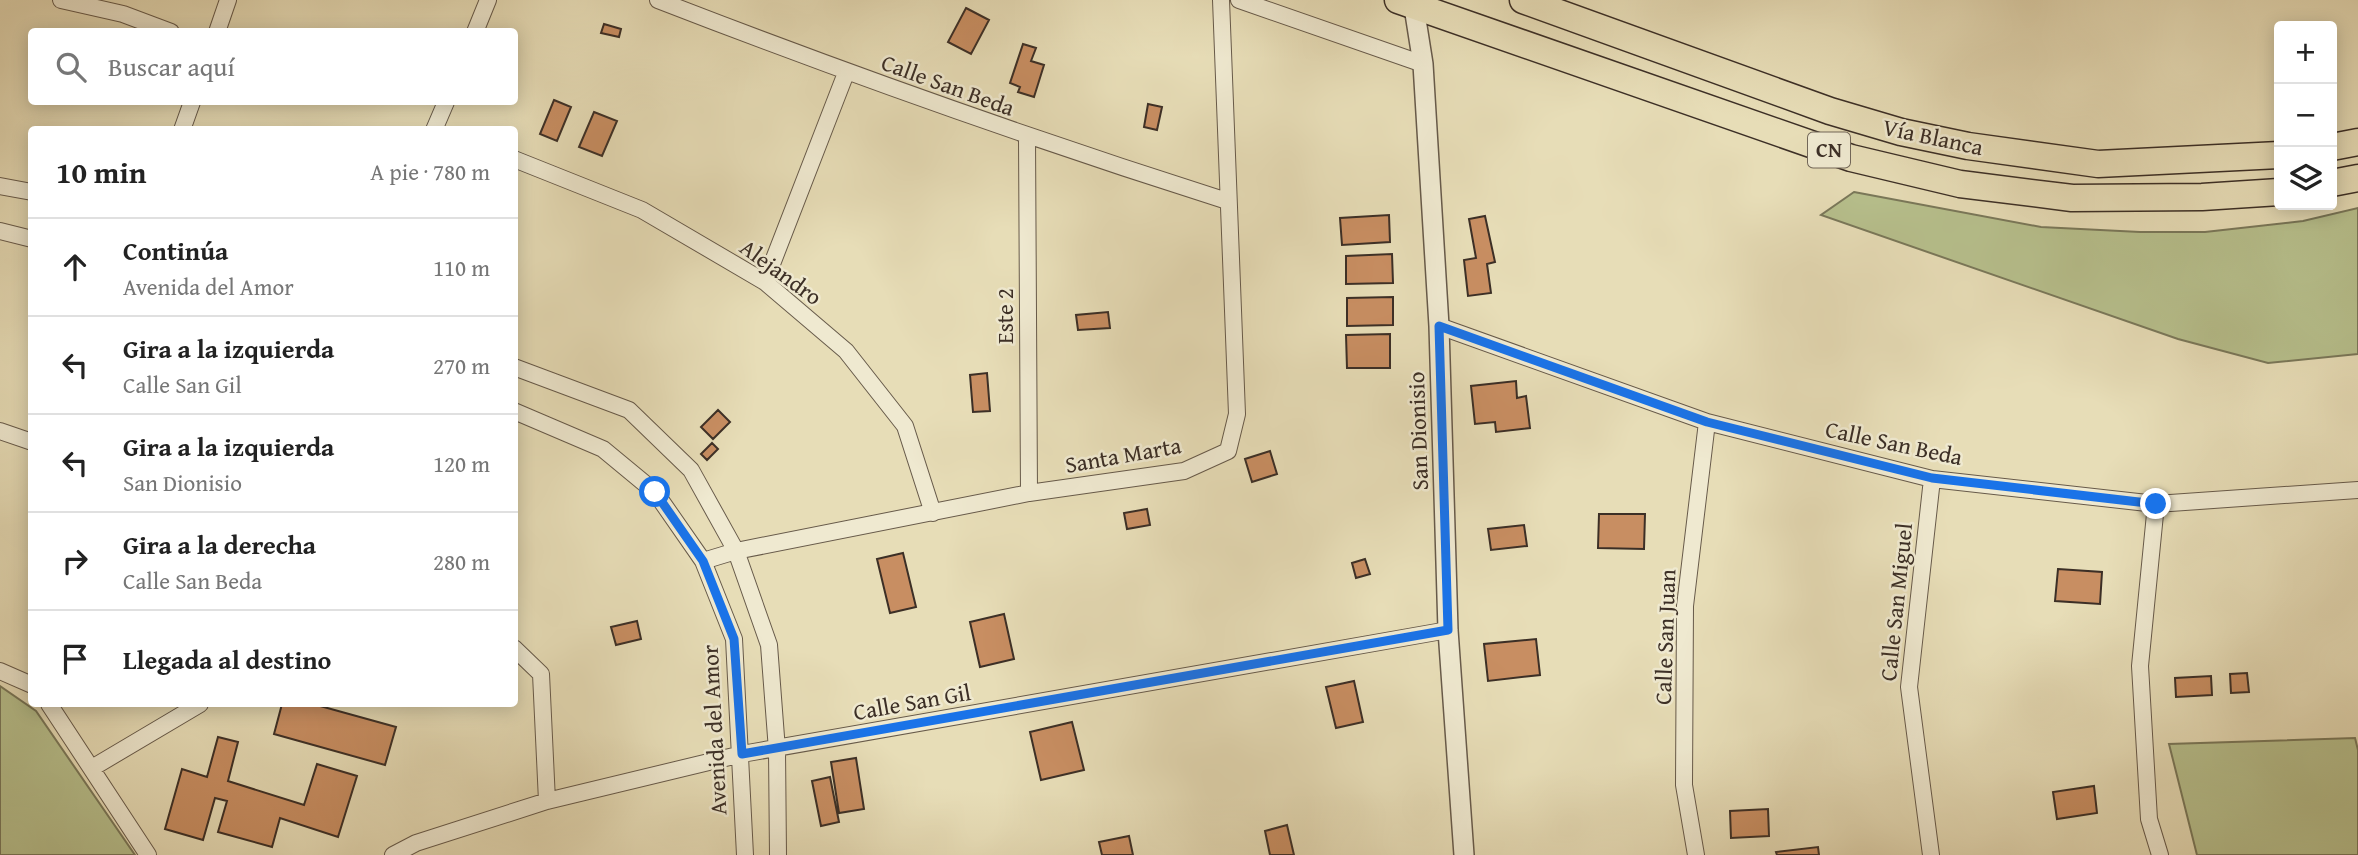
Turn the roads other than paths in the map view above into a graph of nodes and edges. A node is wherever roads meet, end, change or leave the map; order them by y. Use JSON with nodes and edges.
{"nodes":[{"id":1,"x":61,"y":0,"type":"edge"},
{"id":2,"x":228,"y":0,"type":"edge"},
{"id":3,"x":488,"y":0,"type":"edge"},
{"id":4,"x":658,"y":0,"type":"edge"},
{"id":5,"x":1221,"y":0,"type":"edge"},
{"id":6,"x":1239,"y":0,"type":"edge"},
{"id":7,"x":1523,"y":0,"type":"edge"},
{"id":8,"x":1406,"y":3,"type":"edge"},
{"id":9,"x":160,"y":28,"type":"edge"},
{"id":10,"x":218,"y":28,"type":"edge"},
{"id":11,"x":477,"y":28,"type":"edge"},
{"id":12,"x":1423,"y":64,"type":"junction"},
{"id":13,"x":846,"y":73,"type":"junction"},
{"id":14,"x":191,"y":105,"type":"edge"},
{"id":15,"x":445,"y":105,"type":"edge"},
{"id":16,"x":183,"y":126,"type":"edge"},
{"id":17,"x":438,"y":126,"type":"edge"},
{"id":18,"x":1027,"y":138,"type":"junction"},
{"id":19,"x":2358,"y":142,"type":"edge"},
{"id":20,"x":2337,"y":146,"type":"edge"},
{"id":21,"x":2274,"y":155,"type":"edge"},
{"id":22,"x":518,"y":161,"type":"edge"},
{"id":23,"x":2358,"y":178,"type":"edge"},
{"id":24,"x":2337,"y":182,"type":"edge"},
{"id":25,"x":0,"y":186,"type":"edge"},
{"id":26,"x":28,"y":191,"type":"edge"},
{"id":27,"x":2274,"y":192,"type":"edge"},
{"id":28,"x":1227,"y":201,"type":"junction"},
{"id":29,"x":0,"y":231,"type":"edge"},
{"id":30,"x":28,"y":238,"type":"edge"},
{"id":31,"x":765,"y":282,"type":"junction"},
{"id":32,"x":1439,"y":326,"type":"junction"},
{"id":33,"x":518,"y":368,"type":"edge"},
{"id":34,"x":518,"y":413,"type":"edge"},
{"id":35,"x":1707,"y":422,"type":"junction"},
{"id":36,"x":0,"y":431,"type":"edge"},
{"id":37,"x":28,"y":441,"type":"edge"},
{"id":38,"x":1932,"y":478,"type":"junction"},
{"id":39,"x":2358,"y":491,"type":"edge"},
{"id":40,"x":1029,"y":493,"type":"junction"},
{"id":41,"x":2156,"y":504,"type":"junction"},
{"id":42,"x":933,"y":513,"type":"junction"},
{"id":43,"x":736,"y":551,"type":"junction"},
{"id":44,"x":703,"y":561,"type":"junction"},
{"id":45,"x":1448,"y":630,"type":"junction"},
{"id":46,"x":518,"y":652,"type":"edge"},
{"id":47,"x":0,"y":671,"type":"edge"},
{"id":48,"x":28,"y":683,"type":"edge"},
{"id":49,"x":51,"y":707,"type":"edge"},
{"id":50,"x":195,"y":707,"type":"edge"},
{"id":51,"x":777,"y":750,"type":"junction"},
{"id":52,"x":742,"y":754,"type":"junction"},
{"id":53,"x":92,"y":768,"type":"junction"},
{"id":54,"x":547,"y":801,"type":"junction"},
{"id":55,"x":148,"y":855,"type":"edge"},
{"id":56,"x":393,"y":855,"type":"edge"},
{"id":57,"x":745,"y":855,"type":"edge"},
{"id":58,"x":778,"y":855,"type":"edge"},
{"id":59,"x":1464,"y":855,"type":"edge"},
{"id":60,"x":1696,"y":855,"type":"edge"},
{"id":61,"x":1931,"y":855,"type":"edge"},
{"id":62,"x":2160,"y":855,"type":"edge"}],
"edges":[{"from":1,"to":9,"type":"street"},
{"from":2,"to":10,"type":"street"},
{"from":3,"to":11,"type":"street"},
{"from":4,"to":13,"type":"street","name":"Calle San Beda"},
{"from":5,"to":28,"type":"street","name":"Santa Marta"},
{"from":6,"to":12,"type":"street"},
{"from":7,"to":21,"type":"highway","name":"Vía Blanca","number":"CN"},
{"from":8,"to":12,"type":"street","name":"San Dionisio"},
{"from":8,"to":27,"type":"highway","number":"CN"},
{"from":12,"to":32,"type":"street","name":"San Dionisio"},
{"from":13,"to":18,"type":"street","name":"Calle San Beda"},
{"from":13,"to":31,"type":"street"},
{"from":14,"to":16,"type":"street"},
{"from":15,"to":17,"type":"street"},
{"from":18,"to":28,"type":"street","name":"Calle San Beda"},
{"from":18,"to":40,"type":"street","name":"Este 2"},
{"from":19,"to":20,"type":"highway"},
{"from":22,"to":31,"type":"street","name":"Alejandro"},
{"from":23,"to":24,"type":"highway"},
{"from":25,"to":26,"type":"street"},
{"from":28,"to":40,"type":"street","name":"Santa Marta"},
{"from":29,"to":30,"type":"street"},
{"from":31,"to":42,"type":"street","name":"Alejandro"},
{"from":32,"to":35,"type":"street","name":"Calle San Beda"},
{"from":32,"to":45,"type":"street","name":"San Dionisio"},
{"from":33,"to":43,"type":"street"},
{"from":34,"to":44,"type":"street","name":"Avenida del Amor"},
{"from":35,"to":38,"type":"street","name":"Calle San Beda"},
{"from":35,"to":60,"type":"street","name":"Calle San Juan"},
{"from":36,"to":37,"type":"street"},
{"from":38,"to":41,"type":"street","name":"Calle San Beda"},
{"from":38,"to":61,"type":"street","name":"Calle San Miguel"},
{"from":39,"to":41,"type":"street","name":"Calle San Beda"},
{"from":40,"to":42,"type":"street","name":"Santa Marta"},
{"from":41,"to":62,"type":"street"},
{"from":42,"to":43,"type":"street","name":"Santa Marta"},
{"from":43,"to":44,"type":"street","name":"Santa Marta"},
{"from":43,"to":51,"type":"street"},
{"from":44,"to":52,"type":"street","name":"Avenida del Amor"},
{"from":45,"to":51,"type":"street","name":"Calle San Gil"},
{"from":45,"to":59,"type":"street","name":"San Dionisio"},
{"from":46,"to":54,"type":"street"},
{"from":47,"to":48,"type":"street"},
{"from":49,"to":53,"type":"street"},
{"from":50,"to":53,"type":"street"},
{"from":51,"to":52,"type":"street","name":"Calle San Gil"},
{"from":51,"to":58,"type":"street"},
{"from":52,"to":54,"type":"street","name":"Calle San Gil"},
{"from":52,"to":57,"type":"street","name":"Avenida del Amor"},
{"from":53,"to":55,"type":"street"},
{"from":54,"to":56,"type":"street","name":"Calle San Gil"}]}
